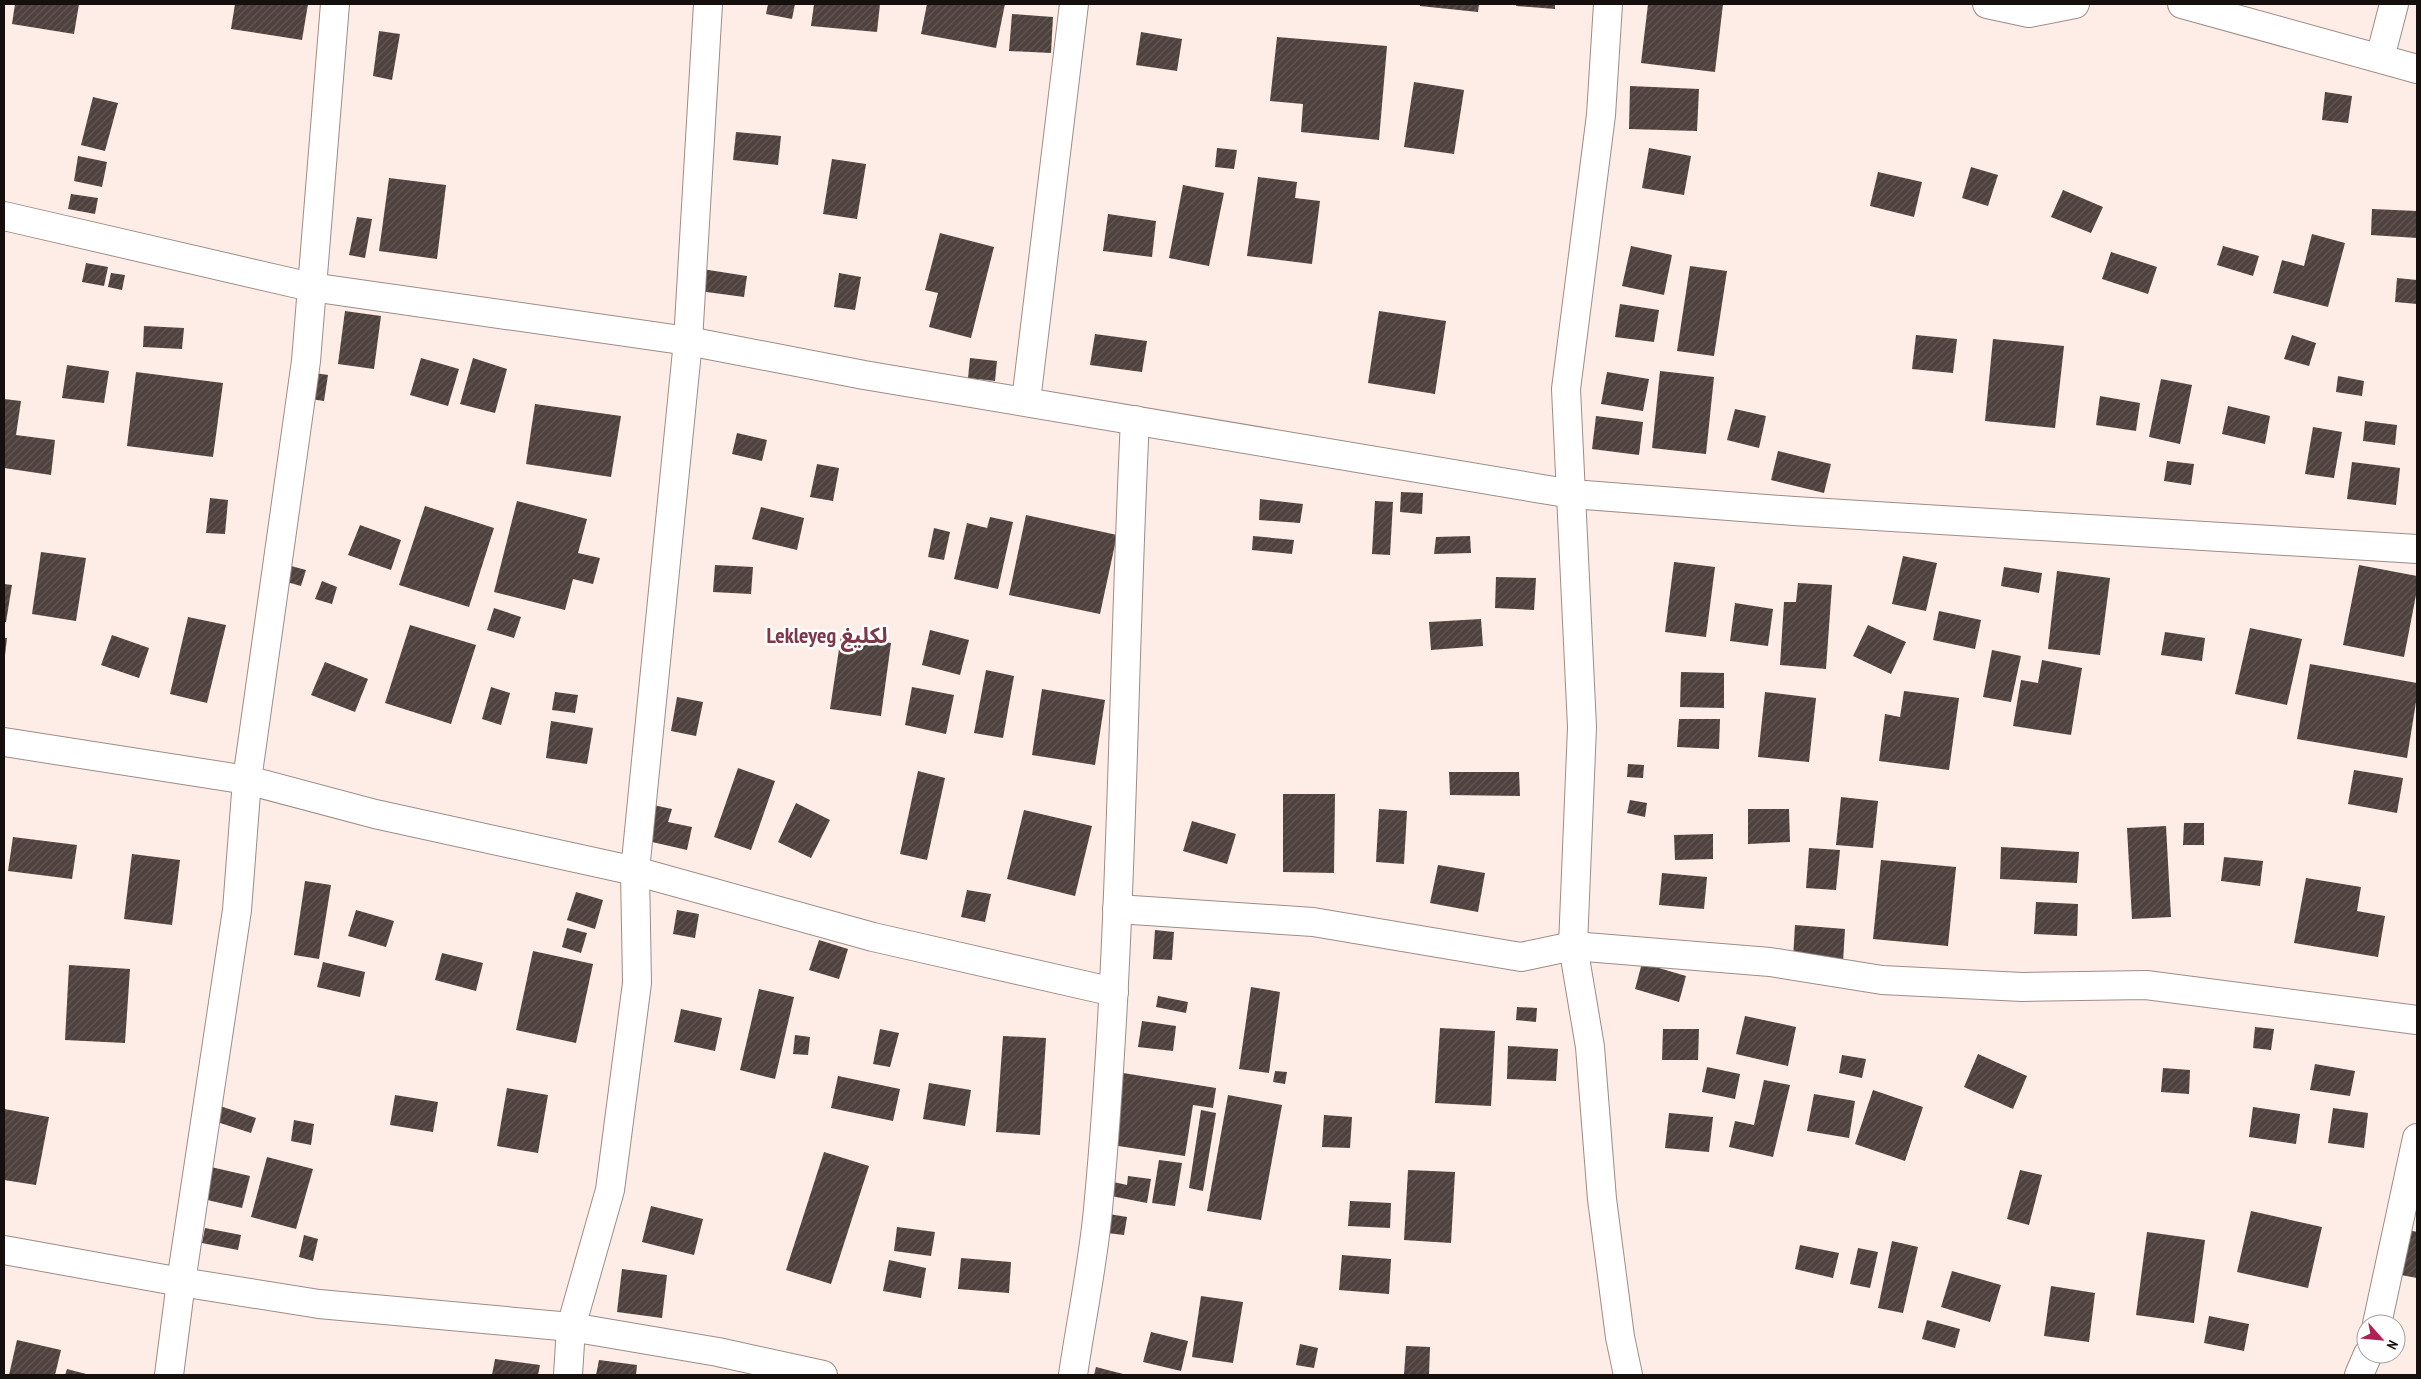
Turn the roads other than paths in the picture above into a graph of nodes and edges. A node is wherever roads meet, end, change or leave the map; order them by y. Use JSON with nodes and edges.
{"nodes":[{"id":1,"x":334,"y":4,"type":"edge"},
{"id":2,"x":708,"y":4,"type":"edge"},
{"id":3,"x":1074,"y":4,"type":"edge"},
{"id":4,"x":1608,"y":4,"type":"edge"},
{"id":5,"x":1987,"y":4,"type":"edge"},
{"id":6,"x":2075,"y":4,"type":"edge"},
{"id":7,"x":2182,"y":4,"type":"edge"},
{"id":8,"x":2394,"y":4,"type":"edge"},
{"id":9,"x":2380,"y":58,"type":"junction"},
{"id":10,"x":2417,"y":69,"type":"edge"},
{"id":11,"x":4,"y":216,"type":"edge"},
{"id":12,"x":311,"y":286,"type":"junction"},
{"id":13,"x":688,"y":341,"type":"junction"},
{"id":14,"x":1026,"y":401,"type":"junction"},
{"id":15,"x":1135,"y":420,"type":"junction"},
{"id":16,"x":1572,"y":494,"type":"junction"},
{"id":17,"x":2417,"y":549,"type":"edge"},
{"id":18,"x":4,"y":742,"type":"edge"},
{"id":19,"x":247,"y":780,"type":"junction"},
{"id":20,"x":635,"y":871,"type":"junction"},
{"id":21,"x":1117,"y":909,"type":"junction"},
{"id":22,"x":1573,"y":946,"type":"junction"},
{"id":23,"x":1114,"y":992,"type":"junction"},
{"id":24,"x":2417,"y":1020,"type":"edge"},
{"id":25,"x":2417,"y":1138,"type":"edge"},
{"id":26,"x":4,"y":1250,"type":"edge"},
{"id":27,"x":181,"y":1282,"type":"junction"},
{"id":28,"x":2379,"y":1314,"type":"edge"},
{"id":29,"x":571,"y":1327,"type":"junction"},
{"id":30,"x":169,"y":1375,"type":"edge"},
{"id":31,"x":568,"y":1375,"type":"edge"},
{"id":32,"x":823,"y":1375,"type":"edge"},
{"id":33,"x":1073,"y":1375,"type":"edge"},
{"id":34,"x":1628,"y":1375,"type":"edge"}],
"edges":[{"from":1,"to":12,"type":"street"},
{"from":2,"to":13,"type":"street"},
{"from":3,"to":14,"type":"street"},
{"from":4,"to":16,"type":"street"},
{"from":5,"to":6,"type":"street"},
{"from":7,"to":9,"type":"street"},
{"from":8,"to":9,"type":"street"},
{"from":9,"to":10,"type":"street"},
{"from":11,"to":12,"type":"street"},
{"from":12,"to":13,"type":"street"},
{"from":12,"to":19,"type":"street"},
{"from":13,"to":14,"type":"street"},
{"from":13,"to":20,"type":"street"},
{"from":14,"to":15,"type":"street"},
{"from":15,"to":16,"type":"street"},
{"from":15,"to":21,"type":"street"},
{"from":16,"to":17,"type":"street"},
{"from":16,"to":22,"type":"street"},
{"from":18,"to":19,"type":"street"},
{"from":19,"to":20,"type":"street"},
{"from":19,"to":27,"type":"street"},
{"from":20,"to":23,"type":"street"},
{"from":20,"to":29,"type":"street"},
{"from":21,"to":22,"type":"street"},
{"from":21,"to":23,"type":"street"},
{"from":22,"to":24,"type":"street"},
{"from":22,"to":34,"type":"street"},
{"from":23,"to":33,"type":"street"},
{"from":25,"to":28,"type":"street"},
{"from":26,"to":27,"type":"street"},
{"from":27,"to":29,"type":"street"},
{"from":27,"to":30,"type":"street"},
{"from":29,"to":31,"type":"street"},
{"from":29,"to":32,"type":"street"}]}
